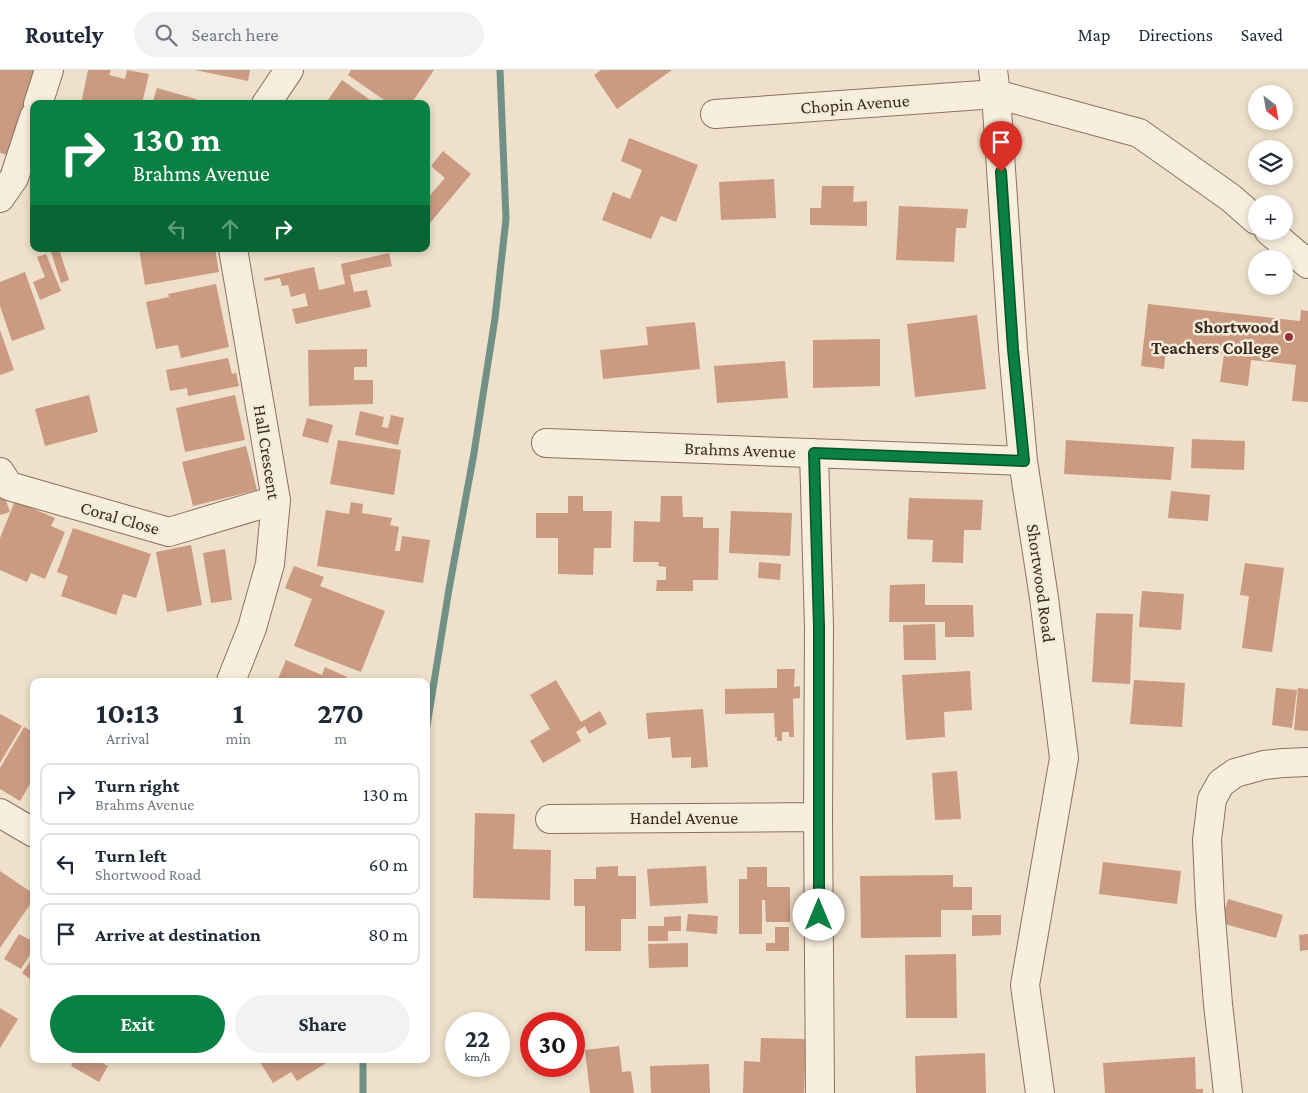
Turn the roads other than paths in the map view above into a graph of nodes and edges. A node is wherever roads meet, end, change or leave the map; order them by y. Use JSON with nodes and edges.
{"nodes":[{"id":1,"x":49,"y":70,"type":"edge"},
{"id":2,"x":289,"y":70,"type":"edge"},
{"id":3,"x":994,"y":82,"type":"edge"},
{"id":4,"x":39,"y":100,"type":"edge"},
{"id":5,"x":269,"y":100,"type":"edge"},
{"id":6,"x":715,"y":114,"type":"dead end"},
{"id":7,"x":30,"y":129,"type":"edge"},
{"id":8,"x":0,"y":198,"type":"edge"},
{"id":9,"x":1248,"y":213,"type":"edge"},
{"id":10,"x":1280,"y":240,"type":"edge"},
{"id":11,"x":234,"y":252,"type":"edge"},
{"id":12,"x":1308,"y":264,"type":"edge"},
{"id":13,"x":546,"y":443,"type":"dead end"},
{"id":14,"x":814,"y":453,"type":"junction"},
{"id":15,"x":1024,"y":461,"type":"junction"},
{"id":16,"x":0,"y":472,"type":"edge"},
{"id":17,"x":276,"y":500,"type":"junction"},
{"id":18,"x":232,"y":678,"type":"edge"},
{"id":19,"x":1308,"y":762,"type":"edge"},
{"id":20,"x":0,"y":813,"type":"edge"},
{"id":21,"x":818,"y":817,"type":"junction"},
{"id":22,"x":550,"y":819,"type":"dead end"},
{"id":23,"x":30,"y":831,"type":"edge"},
{"id":24,"x":820,"y":1093,"type":"edge"},
{"id":25,"x":1040,"y":1093,"type":"edge"},
{"id":26,"x":1228,"y":1093,"type":"edge"}],
"edges":[{"from":1,"to":4,"type":"street"},
{"from":2,"to":5,"type":"street"},
{"from":3,"to":6,"type":"street","name":"Chopin Avenue"},
{"from":3,"to":9,"type":"street","name":"Chopin Avenue"},
{"from":3,"to":15,"type":"street","name":"Shortwood Road"},
{"from":7,"to":8,"type":"street"},
{"from":10,"to":12,"type":"street"},
{"from":11,"to":17,"type":"street","name":"Hall Crescent"},
{"from":13,"to":14,"type":"street","name":"Brahms Avenue"},
{"from":14,"to":15,"type":"street","name":"Brahms Avenue"},
{"from":14,"to":21,"type":"street"},
{"from":15,"to":25,"type":"street","name":"Shortwood Road"},
{"from":16,"to":17,"type":"street","name":"Coral Close"},
{"from":17,"to":18,"type":"street","name":"Hall Crescent"},
{"from":19,"to":26,"type":"street"},
{"from":20,"to":23,"type":"street"},
{"from":21,"to":22,"type":"street","name":"Handel Avenue"},
{"from":21,"to":24,"type":"street"}]}
